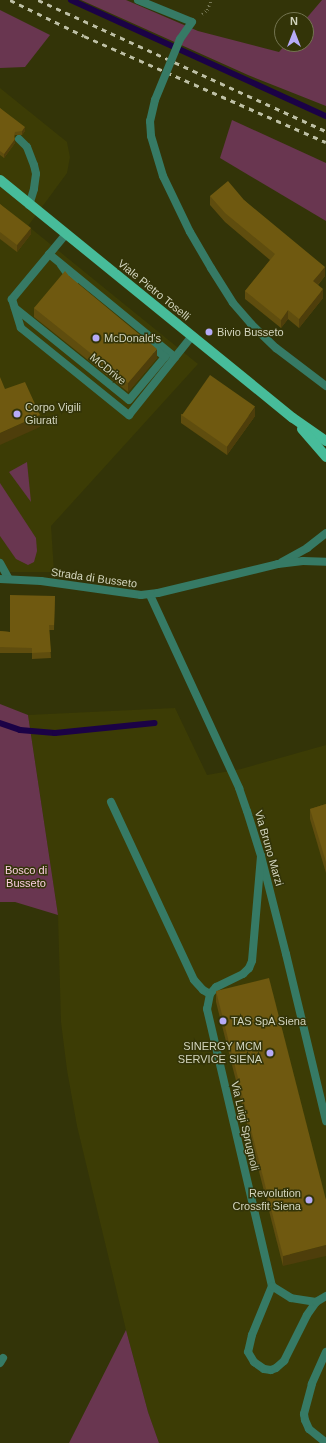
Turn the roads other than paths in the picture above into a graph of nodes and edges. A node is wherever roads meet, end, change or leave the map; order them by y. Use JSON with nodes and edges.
{"nodes":[{"id":1,"x":138,"y":0,"type":"edge"},
{"id":2,"x":19,"y":139,"type":"dead end"},
{"id":3,"x":0,"y":180,"type":"edge"},
{"id":4,"x":29,"y":204,"type":"junction"},
{"id":5,"x":66,"y":234,"type":"junction"},
{"id":6,"x":49,"y":254,"type":"junction"},
{"id":7,"x":62,"y":265,"type":"junction"},
{"id":8,"x":13,"y":303,"type":"junction"},
{"id":9,"x":192,"y":336,"type":"junction"},
{"id":10,"x":175,"y":357,"type":"junction"},
{"id":11,"x":326,"y":386,"type":"edge"},
{"id":12,"x":293,"y":418,"type":"junction"},
{"id":13,"x":326,"y":441,"type":"edge"},
{"id":14,"x":326,"y":457,"type":"edge"},
{"id":15,"x":326,"y":533,"type":"edge"},
{"id":16,"x":326,"y":562,"type":"edge"},
{"id":17,"x":0,"y":563,"type":"edge"},
{"id":18,"x":278,"y":564,"type":"junction"},
{"id":19,"x":0,"y":579,"type":"edge"},
{"id":20,"x":9,"y":579,"type":"junction"},
{"id":21,"x":150,"y":595,"type":"junction"},
{"id":22,"x":111,"y":802,"type":"dead end"},
{"id":23,"x":261,"y":856,"type":"junction"},
{"id":24,"x":210,"y":994,"type":"junction"},
{"id":25,"x":326,"y":1122,"type":"edge"},
{"id":26,"x":272,"y":1286,"type":"junction"},
{"id":27,"x":326,"y":1296,"type":"edge"},
{"id":28,"x":316,"y":1302,"type":"junction"},
{"id":29,"x":326,"y":1352,"type":"edge"},
{"id":30,"x":326,"y":1442,"type":"edge"}],
"edges":[{"from":1,"to":11,"type":"street","bridge":true},
{"from":2,"to":4,"type":"street"},
{"from":3,"to":4,"type":"main road","name":"Viale Pietro Toselli"},
{"from":4,"to":5,"type":"main road","name":"Viale Pietro Toselli"},
{"from":5,"to":6,"type":"street"},
{"from":5,"to":9,"type":"main road","name":"Viale Pietro Toselli"},
{"from":6,"to":7,"type":"street"},
{"from":6,"to":8,"type":"street"},
{"from":7,"to":8,"type":"street","name":"MCDrive"},
{"from":7,"to":10,"type":"street"},
{"from":8,"to":10,"type":"street"},
{"from":9,"to":10,"type":"street"},
{"from":9,"to":12,"type":"main road","name":"Viale Pietro Toselli"},
{"from":12,"to":13,"type":"main road","name":"Viale Pietro Toselli"},
{"from":12,"to":14,"type":"main road","name":"Viale Pietro Toselli"},
{"from":15,"to":18,"type":"street","name":"Strada di Busseto"},
{"from":16,"to":18,"type":"street","name":"Strada di Busseto"},
{"from":17,"to":20,"type":"street"},
{"from":18,"to":21,"type":"street","name":"Strada di Busseto"},
{"from":19,"to":20,"type":"street","name":"Strada di Busseto"},
{"from":20,"to":21,"type":"street","name":"Strada di Busseto"},
{"from":21,"to":23,"type":"street","name":"Via Bruno Marzi"},
{"from":22,"to":24,"type":"street"},
{"from":23,"to":24,"type":"street"},
{"from":23,"to":25,"type":"street","name":"Via Bruno Marzi"},
{"from":24,"to":26,"type":"street","name":"Via Luigi Sprugnoli"},
{"from":26,"to":28,"type":"street"},
{"from":26,"to":28,"type":"street"},
{"from":27,"to":28,"type":"street"},
{"from":29,"to":30,"type":"street"}]}
